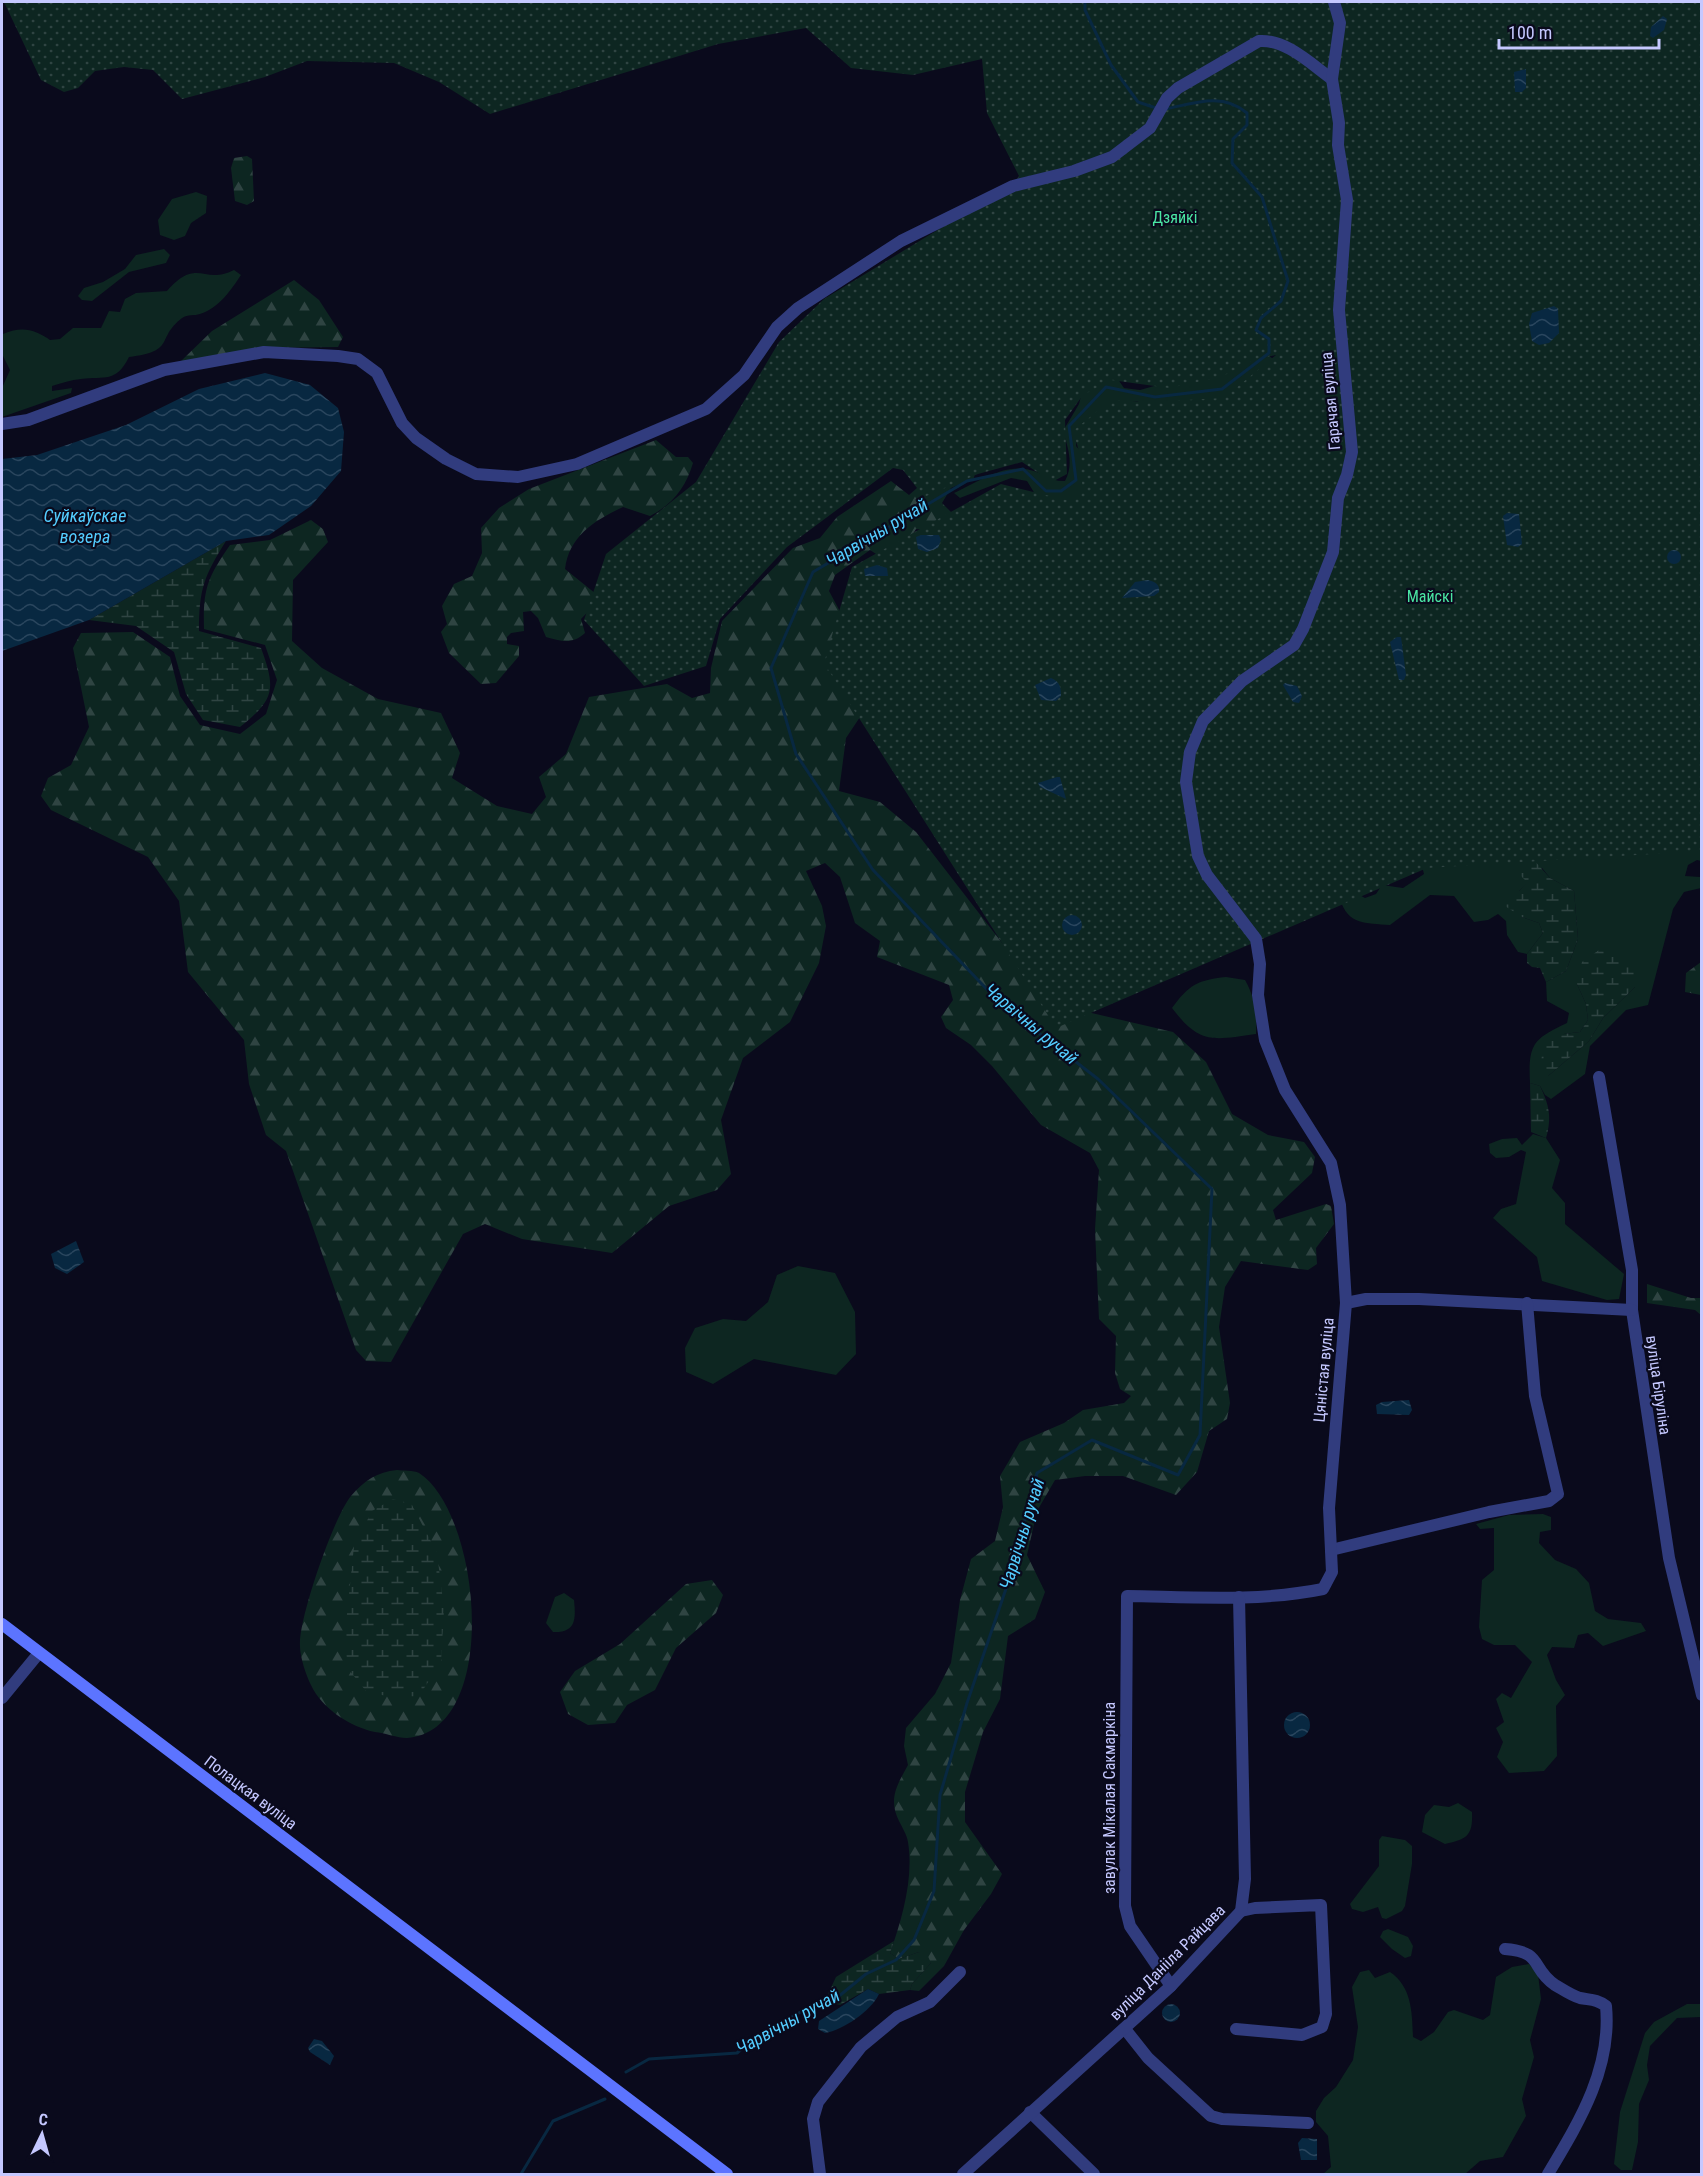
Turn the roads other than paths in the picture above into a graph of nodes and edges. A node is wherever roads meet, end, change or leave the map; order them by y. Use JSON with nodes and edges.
{"nodes":[{"id":1,"x":1334,"y":2,"type":"edge"},
{"id":2,"x":1332,"y":79,"type":"junction"},
{"id":3,"x":2,"y":424,"type":"edge"},
{"id":4,"x":1599,"y":1077,"type":"dead end"},
{"id":5,"x":1346,"y":1303,"type":"junction"},
{"id":6,"x":1527,"y":1303,"type":"junction"},
{"id":7,"x":1632,"y":1310,"type":"junction"},
{"id":8,"x":1331,"y":1550,"type":"junction"},
{"id":9,"x":1239,"y":1597,"type":"junction"},
{"id":10,"x":2,"y":1624,"type":"edge"},
{"id":11,"x":39,"y":1653,"type":"junction"},
{"id":12,"x":1701,"y":1695,"type":"edge"},
{"id":13,"x":2,"y":1698,"type":"edge"},
{"id":14,"x":1241,"y":1911,"type":"junction"},
{"id":15,"x":1505,"y":1949,"type":"dead end"},
{"id":16,"x":960,"y":1972,"type":"dead end"},
{"id":17,"x":1171,"y":1986,"type":"junction"},
{"id":18,"x":1125,"y":2029,"type":"junction"},
{"id":19,"x":1236,"y":2029,"type":"dead end"},
{"id":20,"x":1030,"y":2112,"type":"junction"},
{"id":21,"x":1308,"y":2123,"type":"dead end"},
{"id":22,"x":728,"y":2175,"type":"edge"},
{"id":23,"x":820,"y":2175,"type":"edge"},
{"id":24,"x":963,"y":2175,"type":"edge"},
{"id":25,"x":1094,"y":2175,"type":"edge"},
{"id":26,"x":1548,"y":2175,"type":"edge"}],
"edges":[{"from":1,"to":2,"type":"street","name":"Гарачая вуліца"},
{"from":2,"to":3,"type":"street"},
{"from":2,"to":5,"type":"street","name":"Гарачая вуліца"},
{"from":4,"to":7,"type":"street","name":"вуліца Біруліна"},
{"from":5,"to":6,"type":"street","name":"Цяністая вуліца"},
{"from":5,"to":8,"type":"street","name":"Цяністая вуліца"},
{"from":6,"to":7,"type":"street","name":"Цяністая вуліца"},
{"from":6,"to":8,"type":"street"},
{"from":7,"to":12,"type":"street","name":"вуліца Біруліна"},
{"from":8,"to":9,"type":"street","name":"Цяністая вуліца"},
{"from":9,"to":14,"type":"street","name":"вуліца Данііла Райцава"},
{"from":9,"to":17,"type":"street","name":"завулак Мікалая Сакмаркіна"},
{"from":10,"to":11,"type":"main road","name":"Полацкая вуліца"},
{"from":11,"to":13,"type":"street"},
{"from":11,"to":22,"type":"main road","name":"Полацкая вуліца"},
{"from":14,"to":17,"type":"street","name":"вуліца Данііла Райцава"},
{"from":14,"to":19,"type":"street"},
{"from":15,"to":26,"type":"street"},
{"from":16,"to":23,"type":"street"},
{"from":17,"to":18,"type":"street","name":"вуліца Данііла Райцава"},
{"from":18,"to":20,"type":"street","name":"вуліца Данііла Райцава"},
{"from":18,"to":21,"type":"street"},
{"from":20,"to":24,"type":"street","name":"вуліца Данііла Райцава"},
{"from":20,"to":25,"type":"street"}]}
